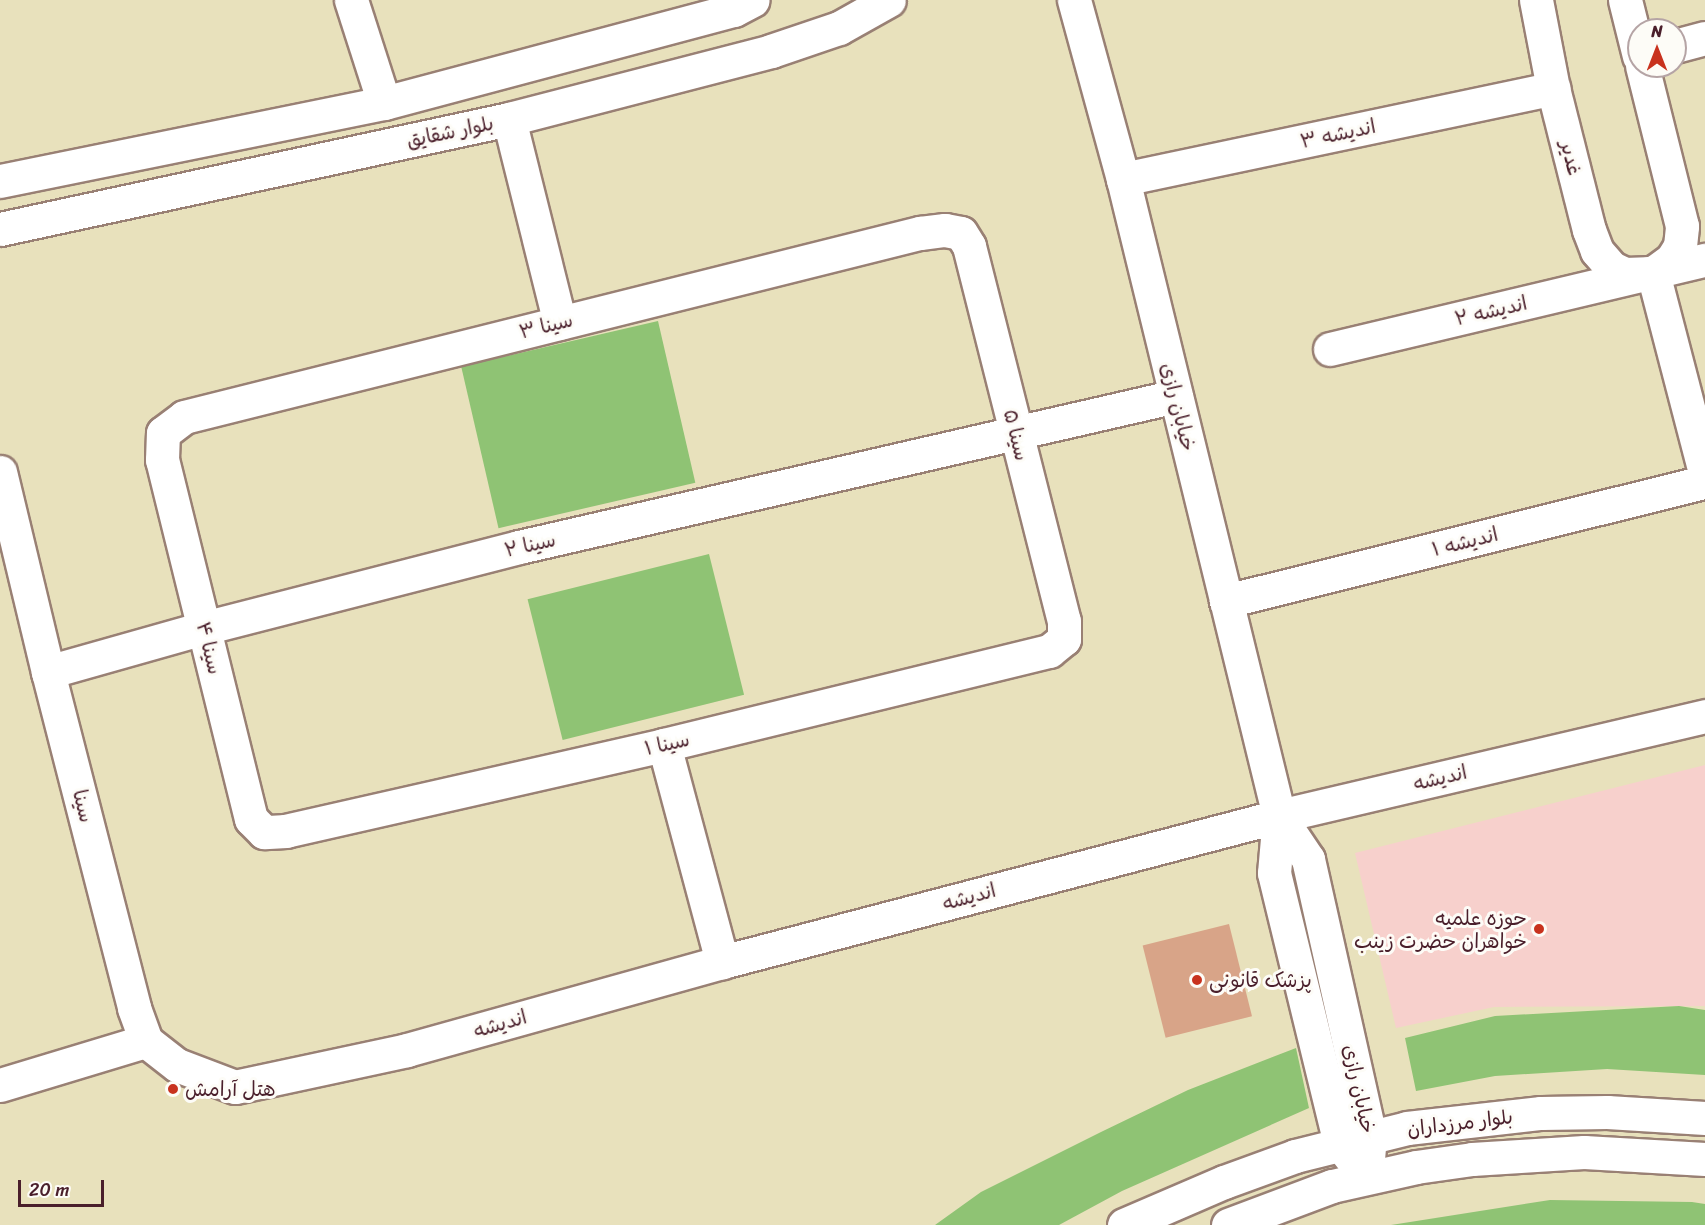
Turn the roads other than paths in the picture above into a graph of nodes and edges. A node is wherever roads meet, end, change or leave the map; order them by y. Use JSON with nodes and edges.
{"nodes":[{"id":1,"x":351,"y":0,"type":"edge"},
{"id":2,"x":753,"y":0,"type":"edge"},
{"id":3,"x":889,"y":0,"type":"edge"},
{"id":4,"x":1074,"y":0,"type":"edge"},
{"id":5,"x":1536,"y":0,"type":"edge"},
{"id":6,"x":1625,"y":0,"type":"edge"},
{"id":7,"x":1630,"y":18,"type":"edge"},
{"id":8,"x":1705,"y":38,"type":"edge"},
{"id":9,"x":1687,"y":43,"type":"edge"},
{"id":10,"x":497,"y":74,"type":"junction"},
{"id":11,"x":1645,"y":78,"type":"edge"},
{"id":12,"x":1553,"y":88,"type":"junction"},
{"id":13,"x":384,"y":103,"type":"junction"},
{"id":14,"x":510,"y":119,"type":"junction"},
{"id":15,"x":1123,"y":179,"type":"junction"},
{"id":16,"x":0,"y":181,"type":"edge"},
{"id":17,"x":0,"y":229,"type":"edge"},
{"id":18,"x":961,"y":233,"type":"joint"},
{"id":19,"x":1705,"y":260,"type":"edge"},
{"id":20,"x":1653,"y":273,"type":"junction"},
{"id":21,"x":560,"y":323,"type":"junction"},
{"id":22,"x":1330,"y":349,"type":"dead end"},
{"id":23,"x":1176,"y":396,"type":"junction"},
{"id":24,"x":1016,"y":434,"type":"junction"},
{"id":25,"x":162,"y":460,"type":"joint"},
{"id":26,"x":0,"y":472,"type":"edge"},
{"id":27,"x":1705,"y":472,"type":"edge"},
{"id":28,"x":1705,"y":482,"type":"edge"},
{"id":29,"x":1226,"y":601,"type":"junction"},
{"id":30,"x":204,"y":628,"type":"junction"},
{"id":31,"x":1064,"y":639,"type":"joint"},
{"id":32,"x":48,"y":672,"type":"junction"},
{"id":33,"x":1705,"y":716,"type":"edge"},
{"id":34,"x":664,"y":745,"type":"junction"},
{"id":35,"x":1279,"y":816,"type":"junction"},
{"id":36,"x":264,"y":832,"type":"joint"},
{"id":37,"x":722,"y":962,"type":"junction"},
{"id":38,"x":146,"y":1041,"type":"junction"},
{"id":39,"x":0,"y":1085,"type":"edge"},
{"id":40,"x":1705,"y":1118,"type":"edge"},
{"id":41,"x":1355,"y":1140,"type":"junction"},
{"id":42,"x":1705,"y":1159,"type":"edge"},
{"id":43,"x":1366,"y":1177,"type":"junction"},
{"id":44,"x":1124,"y":1225,"type":"edge"},
{"id":45,"x":1227,"y":1225,"type":"edge"}],
"edges":[{"from":1,"to":13,"type":"street"},
{"from":2,"to":10,"type":"street"},
{"from":3,"to":14,"type":"street","name":"بلوار شقایق"},
{"from":4,"to":15,"type":"street","name":"خیابان رازی"},
{"from":5,"to":12,"type":"street","name":"غدیر"},
{"from":6,"to":7,"type":"street"},
{"from":8,"to":9,"type":"street"},
{"from":10,"to":13,"type":"street"},
{"from":10,"to":14,"type":"street"},
{"from":11,"to":20,"type":"street"},
{"from":12,"to":15,"type":"street","name":"اندیشه ۳"},
{"from":12,"to":20,"type":"street","name":"غدیر"},
{"from":13,"to":16,"type":"street"},
{"from":14,"to":17,"type":"street","name":"بلوار شقایق"},
{"from":14,"to":21,"type":"street"},
{"from":15,"to":23,"type":"street","name":"خیابان رازی"},
{"from":18,"to":21,"type":"street","name":"سینا ۳"},
{"from":18,"to":24,"type":"street","name":"سینا ۵"},
{"from":19,"to":20,"type":"street"},
{"from":20,"to":22,"type":"street","name":"اندیشه ۲"},
{"from":20,"to":27,"type":"street"},
{"from":21,"to":25,"type":"street","name":"سینا ۳"},
{"from":23,"to":24,"type":"street","name":"سینا ۲"},
{"from":23,"to":29,"type":"street","name":"خیابان رازی"},
{"from":24,"to":30,"type":"street","name":"سینا ۲"},
{"from":24,"to":31,"type":"street","name":"سینا ۵"},
{"from":25,"to":30,"type":"street","name":"سینا ۴"},
{"from":26,"to":32,"type":"street","name":"سینا"},
{"from":28,"to":29,"type":"street","name":"اندیشه ۱"},
{"from":29,"to":35,"type":"street","name":"خیابان رازی"},
{"from":30,"to":32,"type":"street","name":"سینا ۲"},
{"from":30,"to":36,"type":"street","name":"سینا ۴"},
{"from":31,"to":34,"type":"street","name":"سینا ۱"},
{"from":32,"to":38,"type":"street","name":"سینا"},
{"from":33,"to":35,"type":"street","name":"اندیشه"},
{"from":34,"to":36,"type":"street","name":"سینا ۱"},
{"from":34,"to":37,"type":"street"},
{"from":35,"to":37,"type":"street","name":"اندیشه"},
{"from":35,"to":41,"type":"street","name":"خیابان رازی"},
{"from":37,"to":38,"type":"street","name":"اندیشه"},
{"from":38,"to":39,"type":"street"},
{"from":40,"to":41,"type":"street","name":"بلوار مرزداران"},
{"from":41,"to":43,"type":"street","name":"خیابان رازی"},
{"from":41,"to":44,"type":"street","name":"بلوار مرزداران"},
{"from":42,"to":43,"type":"street","name":"بلوار مرزداران"},
{"from":43,"to":45,"type":"street","name":"بلوار مرزداران"}]}
